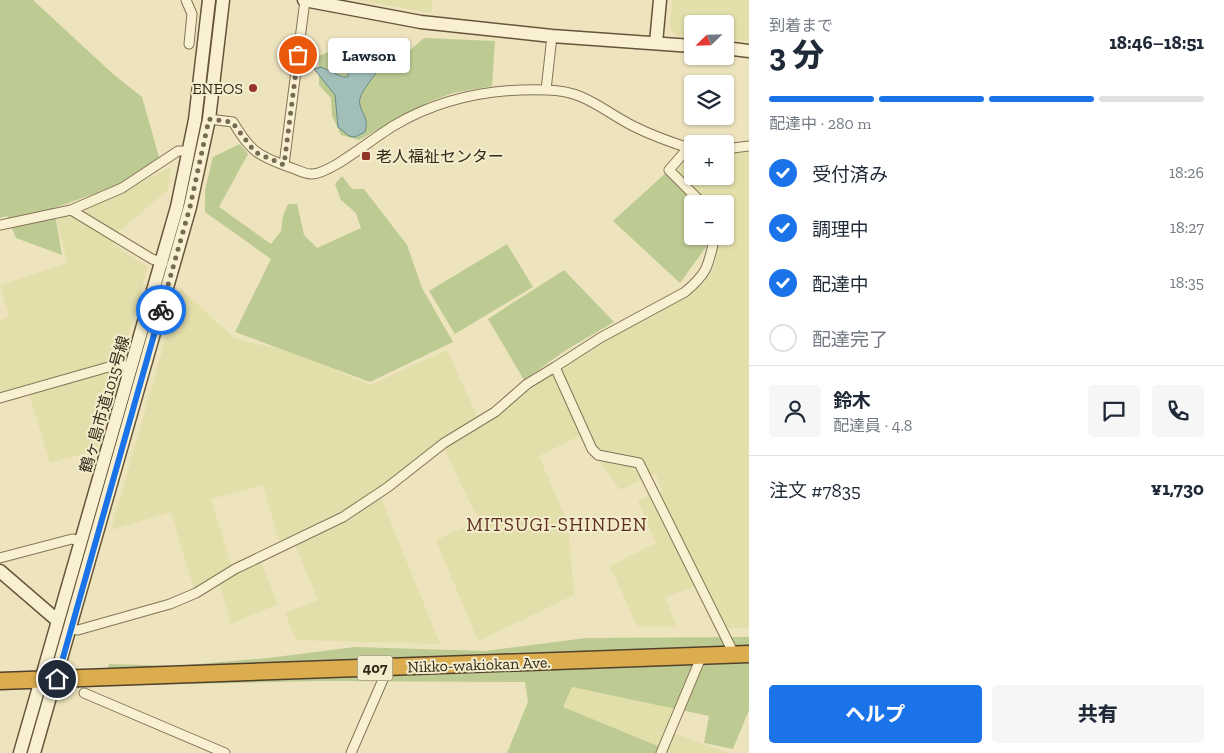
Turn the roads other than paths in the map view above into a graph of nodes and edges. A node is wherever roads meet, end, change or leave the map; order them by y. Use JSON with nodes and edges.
{"nodes":[{"id":1,"x":186,"y":0,"type":"edge"},
{"id":2,"x":209,"y":0,"type":"edge"},
{"id":3,"x":223,"y":0,"type":"edge"},
{"id":4,"x":305,"y":0,"type":"edge"},
{"id":5,"x":660,"y":0,"type":"edge"},
{"id":6,"x":552,"y":36,"type":"junction"},
{"id":7,"x":656,"y":43,"type":"junction"},
{"id":8,"x":189,"y":44,"type":"dead end"},
{"id":9,"x":684,"y":45,"type":"edge"},
{"id":10,"x":734,"y":49,"type":"edge"},
{"id":11,"x":749,"y":50,"type":"edge"},
{"id":12,"x":546,"y":90,"type":"junction"},
{"id":13,"x":209,"y":119,"type":"junction"},
{"id":14,"x":684,"y":146,"type":"edge"},
{"id":15,"x":749,"y":146,"type":"edge"},
{"id":16,"x":734,"y":148,"type":"edge"},
{"id":17,"x":188,"y":151,"type":"junction"},
{"id":18,"x":684,"y":154,"type":"edge"},
{"id":19,"x":284,"y":165,"type":"junction"},
{"id":20,"x":684,"y":185,"type":"edge"},
{"id":21,"x":684,"y":185,"type":"edge"},
{"id":22,"x":694,"y":195,"type":"edge"},
{"id":23,"x":71,"y":210,"type":"junction"},
{"id":24,"x":0,"y":225,"type":"edge"},
{"id":25,"x":713,"y":245,"type":"edge"},
{"id":26,"x":162,"y":262,"type":"junction"},
{"id":27,"x":555,"y":367,"type":"junction"},
{"id":28,"x":131,"y":368,"type":"junction"},
{"id":29,"x":0,"y":398,"type":"edge"},
{"id":30,"x":82,"y":541,"type":"junction"},
{"id":31,"x":0,"y":558,"type":"edge"},
{"id":32,"x":0,"y":571,"type":"edge"},
{"id":33,"x":58,"y":621,"type":"junction"},
{"id":34,"x":70,"y":629,"type":"junction"},
{"id":35,"x":742,"y":654,"type":"edge"},
{"id":36,"x":702,"y":656,"type":"junction"},
{"id":37,"x":388,"y":668,"type":"junction"},
{"id":38,"x":49,"y":679,"type":"junction"},
{"id":39,"x":0,"y":681,"type":"edge"},
{"id":40,"x":84,"y":693,"type":"dead end"},
{"id":41,"x":20,"y":753,"type":"edge"},
{"id":42,"x":34,"y":753,"type":"edge"},
{"id":43,"x":225,"y":753,"type":"edge"},
{"id":44,"x":351,"y":753,"type":"edge"},
{"id":45,"x":661,"y":753,"type":"edge"}],
"edges":[{"from":1,"to":8,"type":"street"},
{"from":2,"to":17,"type":"street","name":"鶴ヶ島市道1015号線"},
{"from":3,"to":13,"type":"street","name":"鶴ヶ島市道1015号線"},
{"from":4,"to":6,"type":"street"},
{"from":4,"to":19,"type":"street"},
{"from":5,"to":7,"type":"street"},
{"from":6,"to":7,"type":"street"},
{"from":6,"to":12,"type":"street"},
{"from":7,"to":9,"type":"street"},
{"from":10,"to":11,"type":"street"},
{"from":12,"to":14,"type":"street"},
{"from":12,"to":19,"type":"street"},
{"from":13,"to":19,"type":"street"},
{"from":13,"to":34,"type":"street","name":"鶴ヶ島市道1015号線"},
{"from":15,"to":16,"type":"street"},
{"from":17,"to":23,"type":"street"},
{"from":17,"to":26,"type":"street","name":"鶴ヶ島市道1015号線"},
{"from":18,"to":21,"type":"street"},
{"from":20,"to":22,"type":"street"},
{"from":23,"to":24,"type":"street"},
{"from":23,"to":26,"type":"street"},
{"from":25,"to":27,"type":"street"},
{"from":26,"to":28,"type":"street","name":"鶴ヶ島市道1015号線"},
{"from":27,"to":34,"type":"street"},
{"from":27,"to":35,"type":"street"},
{"from":28,"to":29,"type":"street"},
{"from":28,"to":30,"type":"street","name":"鶴ヶ島市道1015号線"},
{"from":30,"to":31,"type":"street"},
{"from":30,"to":33,"type":"street","name":"鶴ヶ島市道1015号線"},
{"from":32,"to":33,"type":"street"},
{"from":33,"to":38,"type":"street","name":"鶴ヶ島市道1015号線"},
{"from":34,"to":38,"type":"street","name":"鶴ヶ島市道1015号線"},
{"from":35,"to":36,"type":"highway","name":"Nikko-wakiokan Ave.","number":"407"},
{"from":36,"to":37,"type":"highway","name":"Nikko-wakiokan Ave.","number":"407"},
{"from":36,"to":45,"type":"street"},
{"from":37,"to":38,"type":"highway","name":"Nikko-wakiokan Ave.","number":"407"},
{"from":37,"to":44,"type":"street"},
{"from":38,"to":39,"type":"highway","name":"Nikko-wakiokan Ave.","number":"407"},
{"from":38,"to":41,"type":"street","name":"鶴ヶ島市道1015号線"},
{"from":38,"to":42,"type":"street","name":"鶴ヶ島市道1015号線"},
{"from":40,"to":43,"type":"street"}]}
